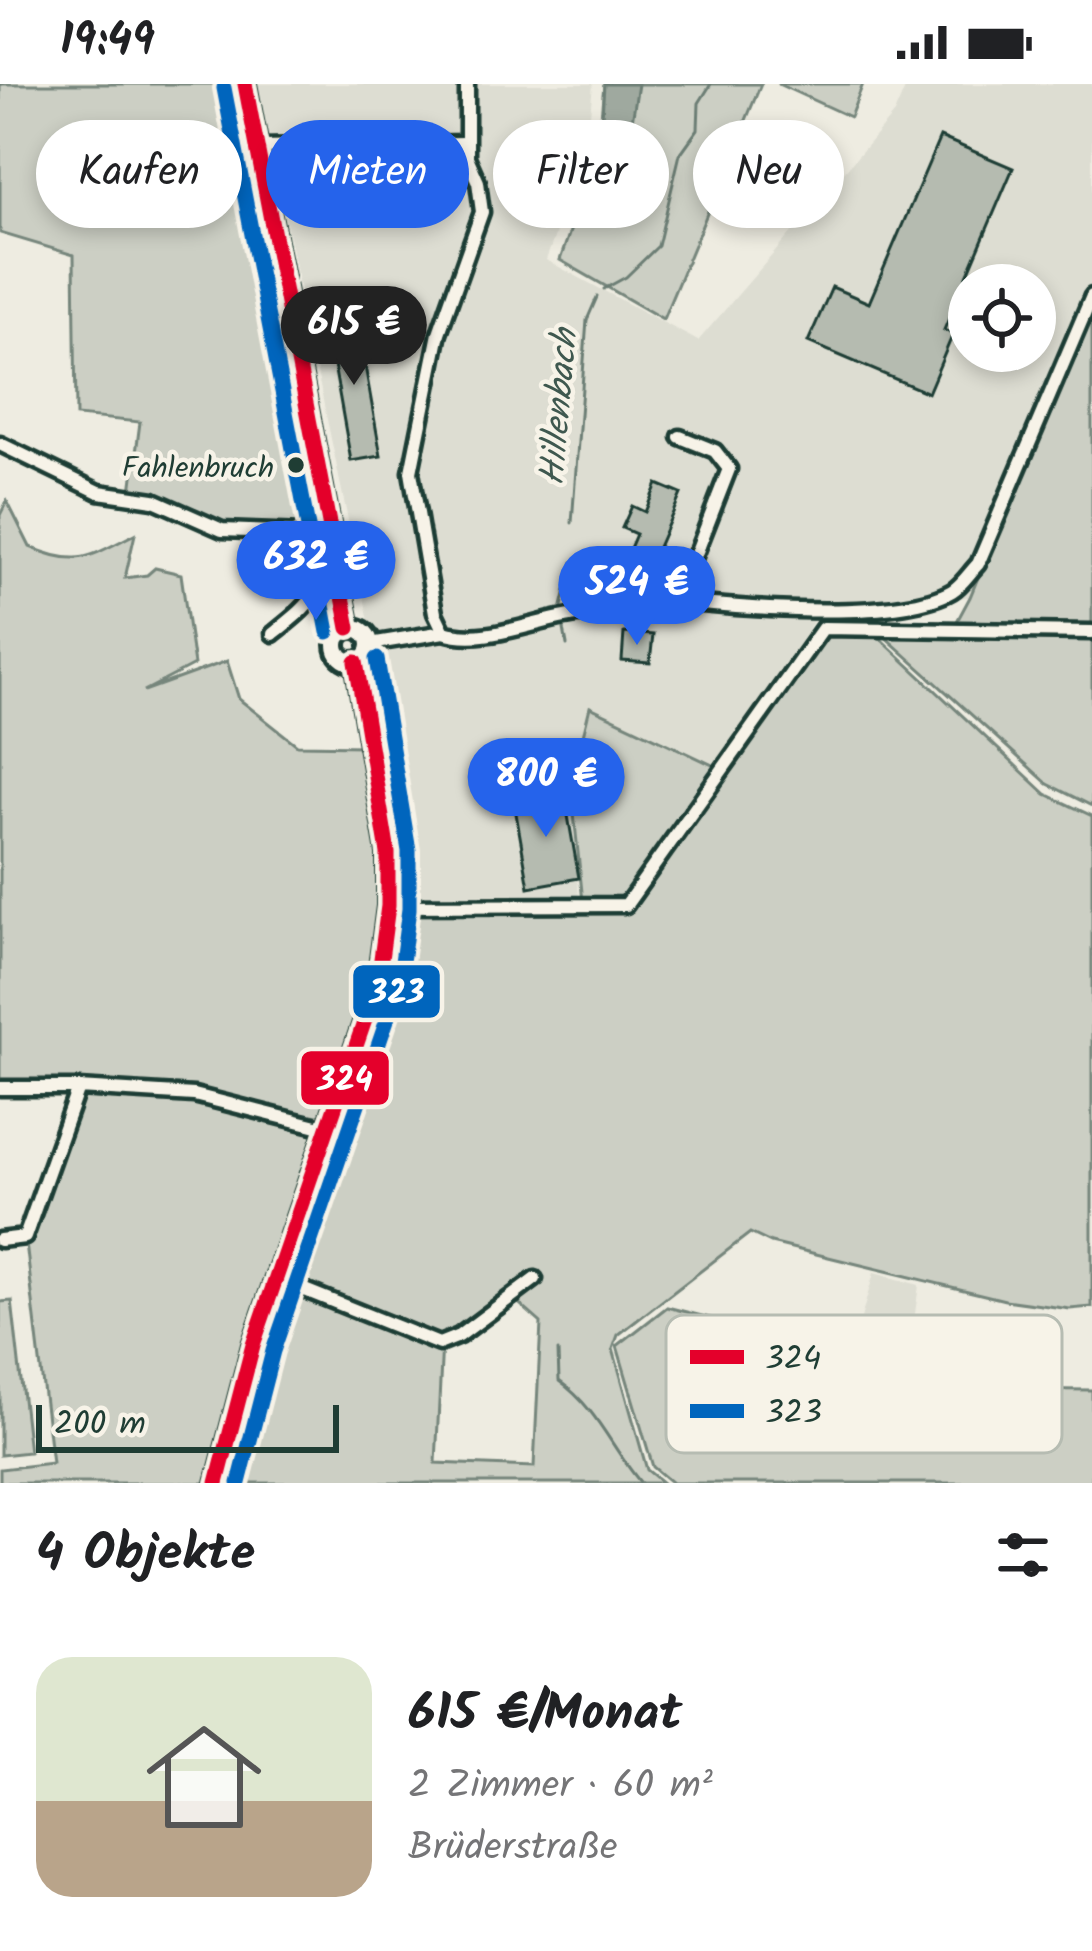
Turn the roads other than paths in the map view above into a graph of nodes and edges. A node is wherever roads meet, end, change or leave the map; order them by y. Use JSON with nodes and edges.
{"nodes":[{"id":1,"x":244,"y":84,"type":"edge"},
{"id":2,"x":466,"y":84,"type":"edge"},
{"id":3,"x":465,"y":120,"type":"edge"},
{"id":4,"x":260,"y":148,"type":"junction"},
{"id":5,"x":266,"y":148,"type":"edge"},
{"id":6,"x":469,"y":155,"type":"edge"},
{"id":7,"x":1092,"y":296,"type":"edge"},
{"id":8,"x":680,"y":437,"type":"dead end"},
{"id":9,"x":0,"y":444,"type":"edge"},
{"id":10,"x":322,"y":534,"type":"junction"},
{"id":11,"x":692,"y":603,"type":"junction"},
{"id":12,"x":349,"y":628,"type":"junction"},
{"id":13,"x":444,"y":632,"type":"junction"},
{"id":14,"x":1092,"y":632,"type":"edge"},
{"id":15,"x":272,"y":634,"type":"dead end"},
{"id":16,"x":370,"y":644,"type":"junction"},
{"id":17,"x":356,"y":662,"type":"junction"},
{"id":18,"x":388,"y":906,"type":"junction"},
{"id":19,"x":0,"y":1088,"type":"edge"},
{"id":20,"x":78,"y":1088,"type":"junction"},
{"id":21,"x":329,"y":1129,"type":"junction"},
{"id":22,"x":0,"y":1240,"type":"edge"},
{"id":23,"x":275,"y":1277,"type":"junction"},
{"id":24,"x":535,"y":1279,"type":"dead end"},
{"id":25,"x":217,"y":1483,"type":"edge"}],
"edges":[{"from":1,"to":4,"type":"main road"},
{"from":2,"to":3,"type":"street"},
{"from":4,"to":5,"type":"street"},
{"from":4,"to":10,"type":"main road"},
{"from":6,"to":13,"type":"street"},
{"from":7,"to":11,"type":"street"},
{"from":8,"to":11,"type":"street"},
{"from":9,"to":10,"type":"street"},
{"from":10,"to":12,"type":"main road"},
{"from":10,"to":15,"type":"street"},
{"from":11,"to":13,"type":"street"},
{"from":12,"to":16,"type":"main road"},
{"from":12,"to":17,"type":"main road"},
{"from":13,"to":16,"type":"street"},
{"from":14,"to":18,"type":"street"},
{"from":16,"to":17,"type":"main road"},
{"from":17,"to":18,"type":"main road"},
{"from":18,"to":21,"type":"main road"},
{"from":19,"to":20,"type":"street"},
{"from":20,"to":21,"type":"street"},
{"from":20,"to":22,"type":"street"},
{"from":21,"to":23,"type":"main road"},
{"from":23,"to":24,"type":"street"},
{"from":23,"to":25,"type":"main road"}]}
